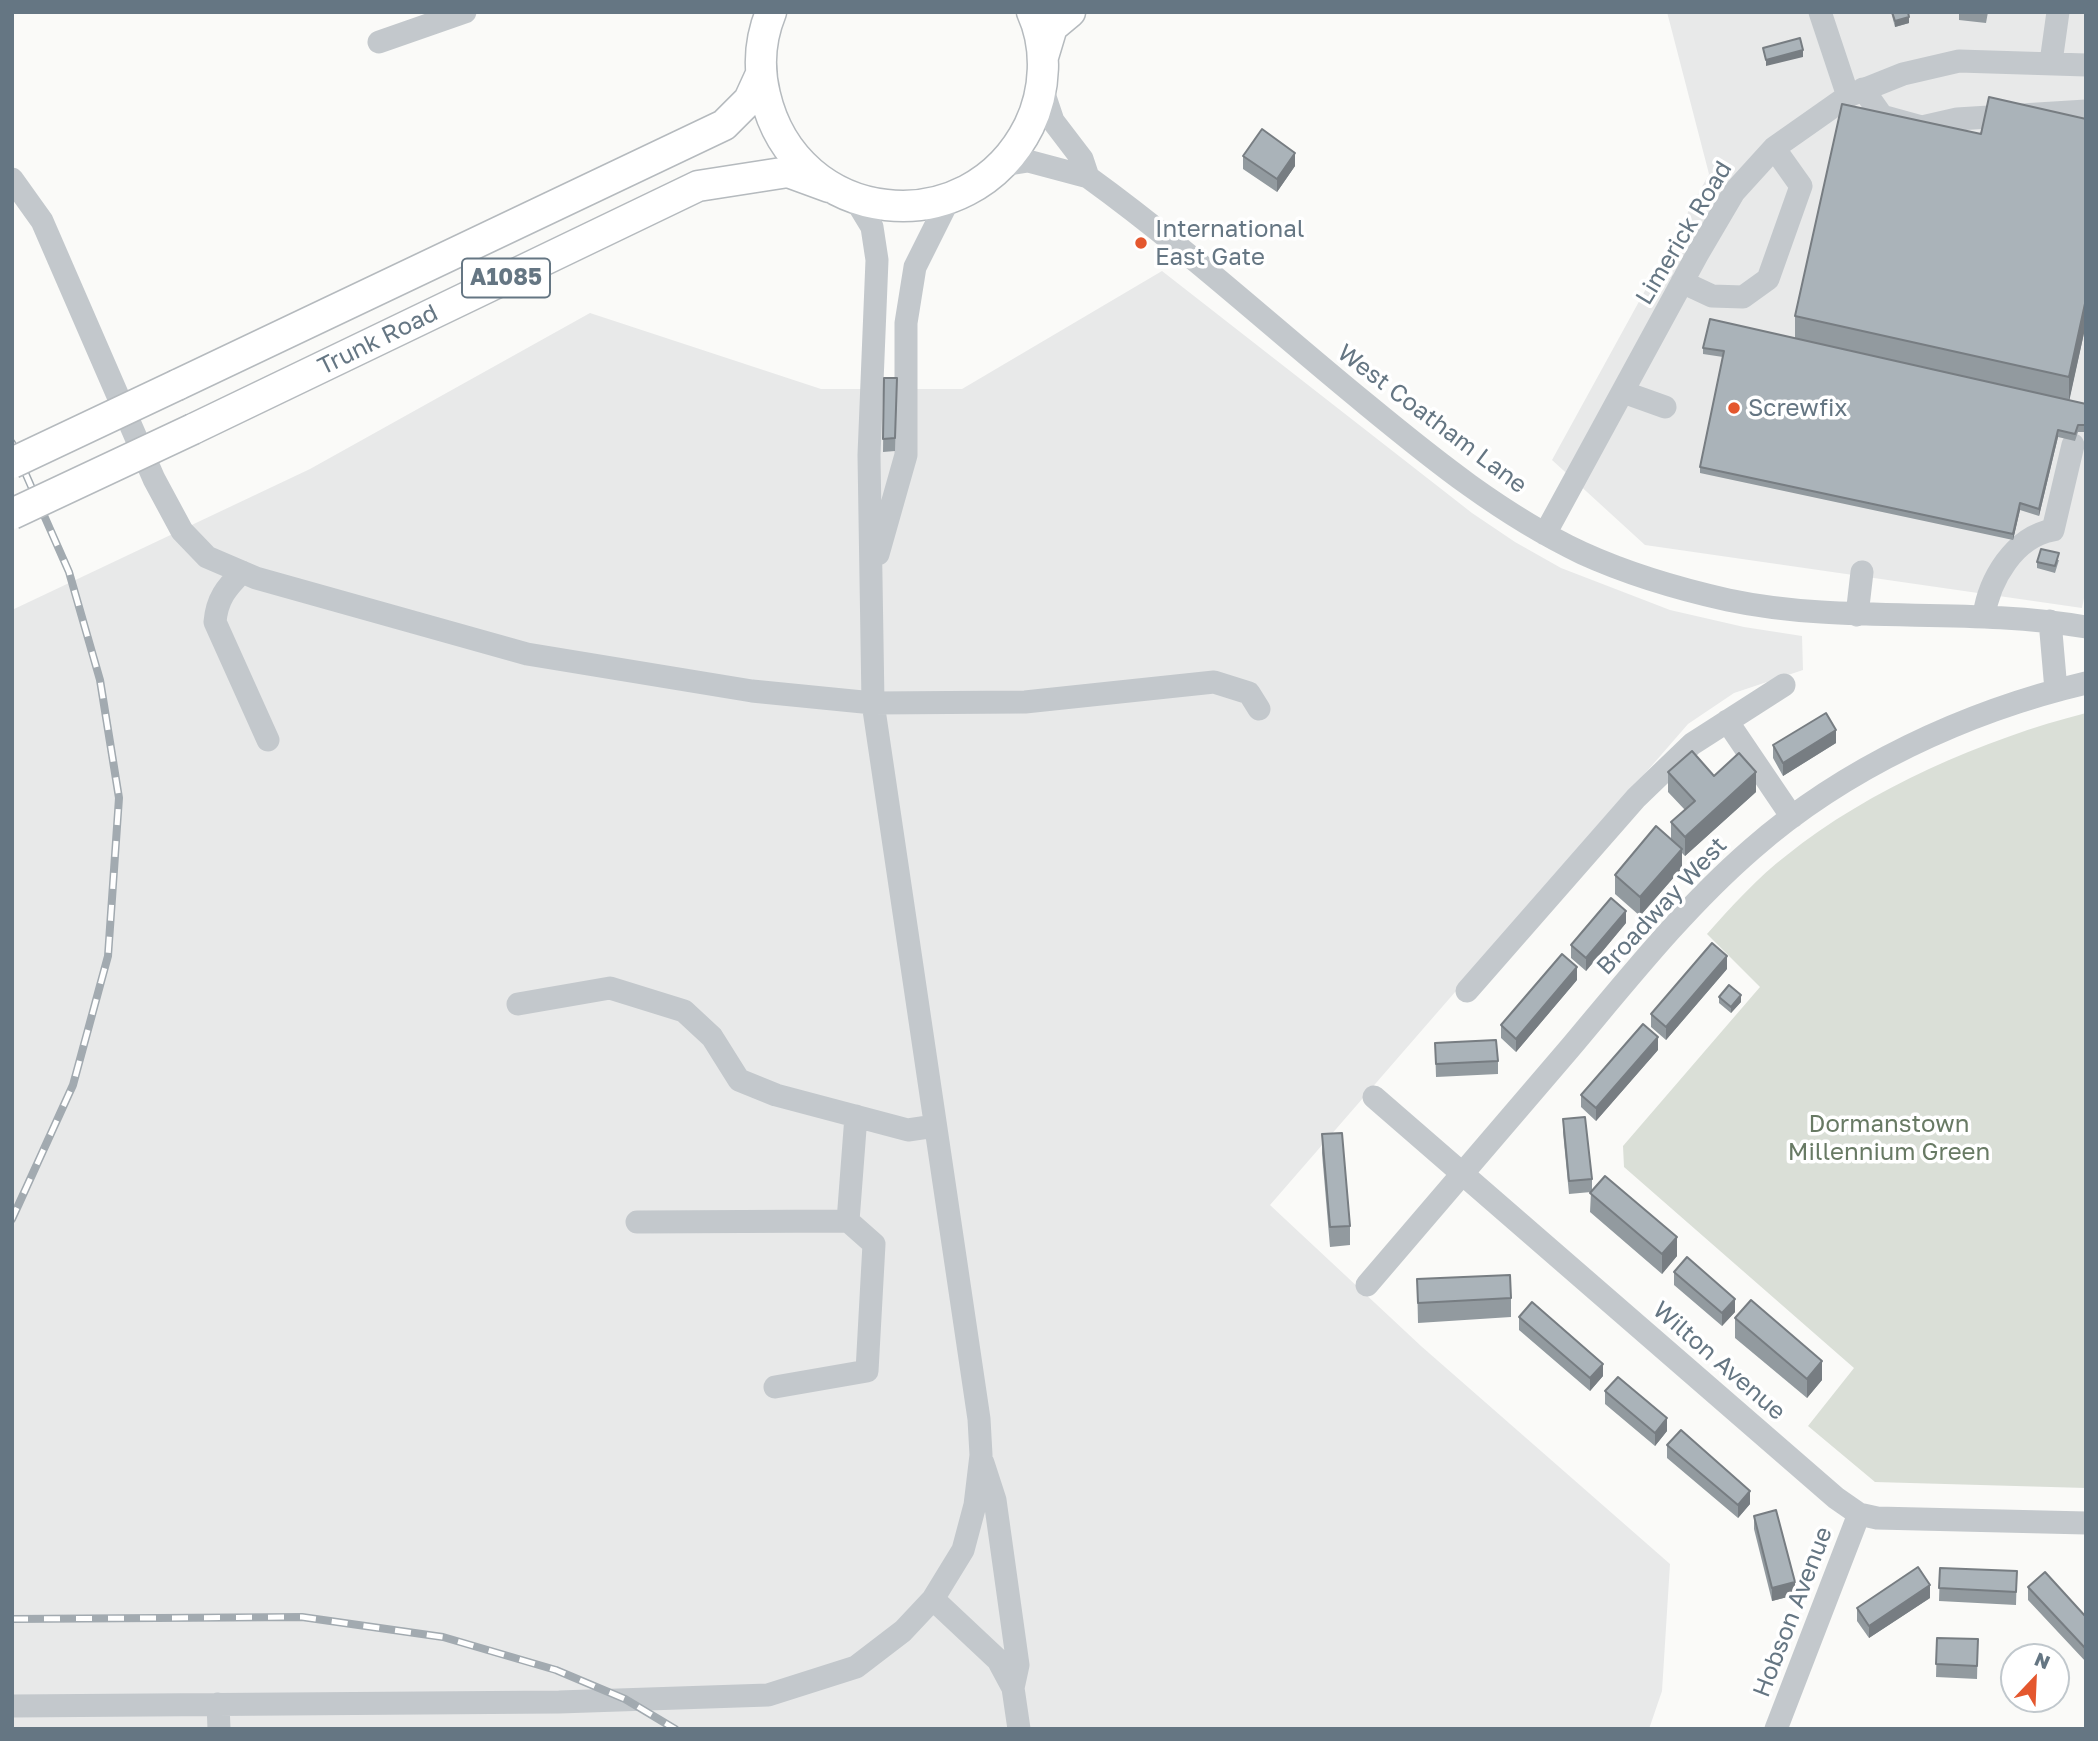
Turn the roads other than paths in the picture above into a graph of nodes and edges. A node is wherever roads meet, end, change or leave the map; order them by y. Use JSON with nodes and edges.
{"nodes":[{"id":1,"x":465,"y":12,"type":"edge"},
{"id":2,"x":771,"y":12,"type":"edge"},
{"id":3,"x":1032,"y":12,"type":"edge"},
{"id":4,"x":1070,"y":12,"type":"edge"},
{"id":5,"x":1820,"y":12,"type":"edge"},
{"id":6,"x":2058,"y":12,"type":"edge"},
{"id":7,"x":379,"y":42,"type":"dead end"},
{"id":8,"x":1043,"y":57,"type":"junction"},
{"id":9,"x":2051,"y":62,"type":"junction"},
{"id":10,"x":2086,"y":65,"type":"edge"},
{"id":11,"x":760,"y":76,"type":"junction"},
{"id":12,"x":1042,"y":88,"type":"junction"},
{"id":13,"x":1855,"y":93,"type":"junction"},
{"id":14,"x":2086,"y":111,"type":"edge"},
{"id":15,"x":1773,"y":148,"type":"junction"},
{"id":16,"x":1003,"y":165,"type":"junction"},
{"id":17,"x":1088,"y":177,"type":"junction"},
{"id":18,"x":12,"y":179,"type":"edge"},
{"id":19,"x":842,"y":193,"type":"junction"},
{"id":20,"x":949,"y":200,"type":"junction"},
{"id":21,"x":1682,"y":282,"type":"junction"},
{"id":22,"x":1623,"y":392,"type":"junction"},
{"id":23,"x":1665,"y":407,"type":"dead end"},
{"id":24,"x":2073,"y":445,"type":"dead end"},
{"id":25,"x":12,"y":463,"type":"edge"},
{"id":26,"x":12,"y":514,"type":"edge"},
{"id":27,"x":1545,"y":534,"type":"junction"},
{"id":28,"x":242,"y":572,"type":"junction"},
{"id":29,"x":1862,"y":572,"type":"dead end"},
{"id":30,"x":872,"y":577,"type":"junction"},
{"id":31,"x":1857,"y":615,"type":"junction"},
{"id":32,"x":1984,"y":616,"type":"junction"},
{"id":33,"x":2050,"y":621,"type":"junction"},
{"id":34,"x":2086,"y":627,"type":"edge"},
{"id":35,"x":2086,"y":683,"type":"edge"},
{"id":36,"x":1784,"y":685,"type":"dead end"},
{"id":37,"x":2056,"y":690,"type":"junction"},
{"id":38,"x":873,"y":703,"type":"junction"},
{"id":39,"x":1259,"y":709,"type":"dead end"},
{"id":40,"x":1727,"y":721,"type":"junction"},
{"id":41,"x":268,"y":740,"type":"dead end"},
{"id":42,"x":1792,"y":817,"type":"junction"},
{"id":43,"x":1467,"y":991,"type":"dead end"},
{"id":44,"x":517,"y":1004,"type":"dead end"},
{"id":45,"x":1374,"y":1097,"type":"dead end"},
{"id":46,"x":856,"y":1116,"type":"junction"},
{"id":47,"x":935,"y":1126,"type":"junction"},
{"id":48,"x":1463,"y":1174,"type":"junction"},
{"id":49,"x":848,"y":1221,"type":"junction"},
{"id":50,"x":637,"y":1222,"type":"dead end"},
{"id":51,"x":1367,"y":1285,"type":"dead end"},
{"id":52,"x":775,"y":1387,"type":"dead end"},
{"id":53,"x":981,"y":1455,"type":"junction"},
{"id":54,"x":1858,"y":1514,"type":"junction"},
{"id":55,"x":2086,"y":1523,"type":"edge"},
{"id":56,"x":933,"y":1599,"type":"junction"},
{"id":57,"x":1013,"y":1688,"type":"junction"},
{"id":58,"x":218,"y":1704,"type":"junction"},
{"id":59,"x":12,"y":1706,"type":"edge"},
{"id":60,"x":219,"y":1729,"type":"edge"},
{"id":61,"x":1019,"y":1729,"type":"edge"},
{"id":62,"x":1776,"y":1729,"type":"edge"}],
"edges":[{"from":1,"to":7,"type":"street"},
{"from":2,"to":11,"type":"main road","number":"A1085"},
{"from":3,"to":8,"type":"main road","number":"A1085"},
{"from":4,"to":8,"type":"main road","number":"A1085"},
{"from":5,"to":13,"type":"street"},
{"from":6,"to":9,"type":"street"},
{"from":8,"to":12,"type":"main road","number":"A1085"},
{"from":9,"to":10,"type":"street","name":"Limerick Road"},
{"from":9,"to":13,"type":"street","name":"Limerick Road"},
{"from":11,"to":19,"type":"main road","number":"A1085"},
{"from":11,"to":25,"type":"main road","name":"Trunk Road","number":"A1085","bridge":true},
{"from":12,"to":16,"type":"main road","number":"A1085"},
{"from":12,"to":17,"type":"street","name":"West Coatham Lane"},
{"from":13,"to":14,"type":"street"},
{"from":13,"to":15,"type":"street","name":"Limerick Road"},
{"from":15,"to":21,"type":"street","name":"Limerick Road"},
{"from":15,"to":21,"type":"street"},
{"from":16,"to":17,"type":"street","name":"West Coatham Lane"},
{"from":16,"to":20,"type":"main road","number":"A1085"},
{"from":17,"to":27,"type":"street","name":"West Coatham Lane"},
{"from":18,"to":28,"type":"street"},
{"from":19,"to":20,"type":"main road","number":"A1085"},
{"from":19,"to":26,"type":"main road","name":"Trunk Road","number":"A1085","bridge":true},
{"from":19,"to":30,"type":"street"},
{"from":20,"to":30,"type":"street"},
{"from":21,"to":22,"type":"street","name":"Limerick Road"},
{"from":22,"to":23,"type":"street"},
{"from":22,"to":27,"type":"street","name":"Limerick Road"},
{"from":24,"to":32,"type":"street"},
{"from":27,"to":31,"type":"street","name":"West Coatham Lane"},
{"from":28,"to":38,"type":"street"},
{"from":28,"to":41,"type":"street"},
{"from":29,"to":31,"type":"street"},
{"from":30,"to":38,"type":"street"},
{"from":31,"to":32,"type":"street","name":"West Coatham Lane"},
{"from":32,"to":33,"type":"street","name":"West Coatham Lane"},
{"from":33,"to":34,"type":"street","name":"West Coatham Lane"},
{"from":33,"to":37,"type":"street"},
{"from":35,"to":37,"type":"street","name":"Broadway West"},
{"from":36,"to":40,"type":"street"},
{"from":37,"to":42,"type":"street","name":"Broadway West"},
{"from":38,"to":39,"type":"street"},
{"from":38,"to":47,"type":"street"},
{"from":40,"to":42,"type":"street"},
{"from":40,"to":43,"type":"street"},
{"from":42,"to":48,"type":"street","name":"Broadway West"},
{"from":44,"to":46,"type":"street"},
{"from":45,"to":48,"type":"street","name":"Wilton Avenue"},
{"from":46,"to":47,"type":"street"},
{"from":46,"to":49,"type":"street"},
{"from":47,"to":53,"type":"street"},
{"from":48,"to":51,"type":"street","name":"Broadway West"},
{"from":48,"to":54,"type":"street","name":"Wilton Avenue"},
{"from":49,"to":50,"type":"street"},
{"from":49,"to":52,"type":"street"},
{"from":53,"to":56,"type":"street"},
{"from":53,"to":57,"type":"street"},
{"from":54,"to":55,"type":"street","name":"Wilton Avenue"},
{"from":54,"to":62,"type":"street","name":"Hobson Avenue"},
{"from":56,"to":57,"type":"street"},
{"from":56,"to":58,"type":"street"},
{"from":57,"to":61,"type":"street"},
{"from":58,"to":59,"type":"street"},
{"from":58,"to":60,"type":"street"}]}
